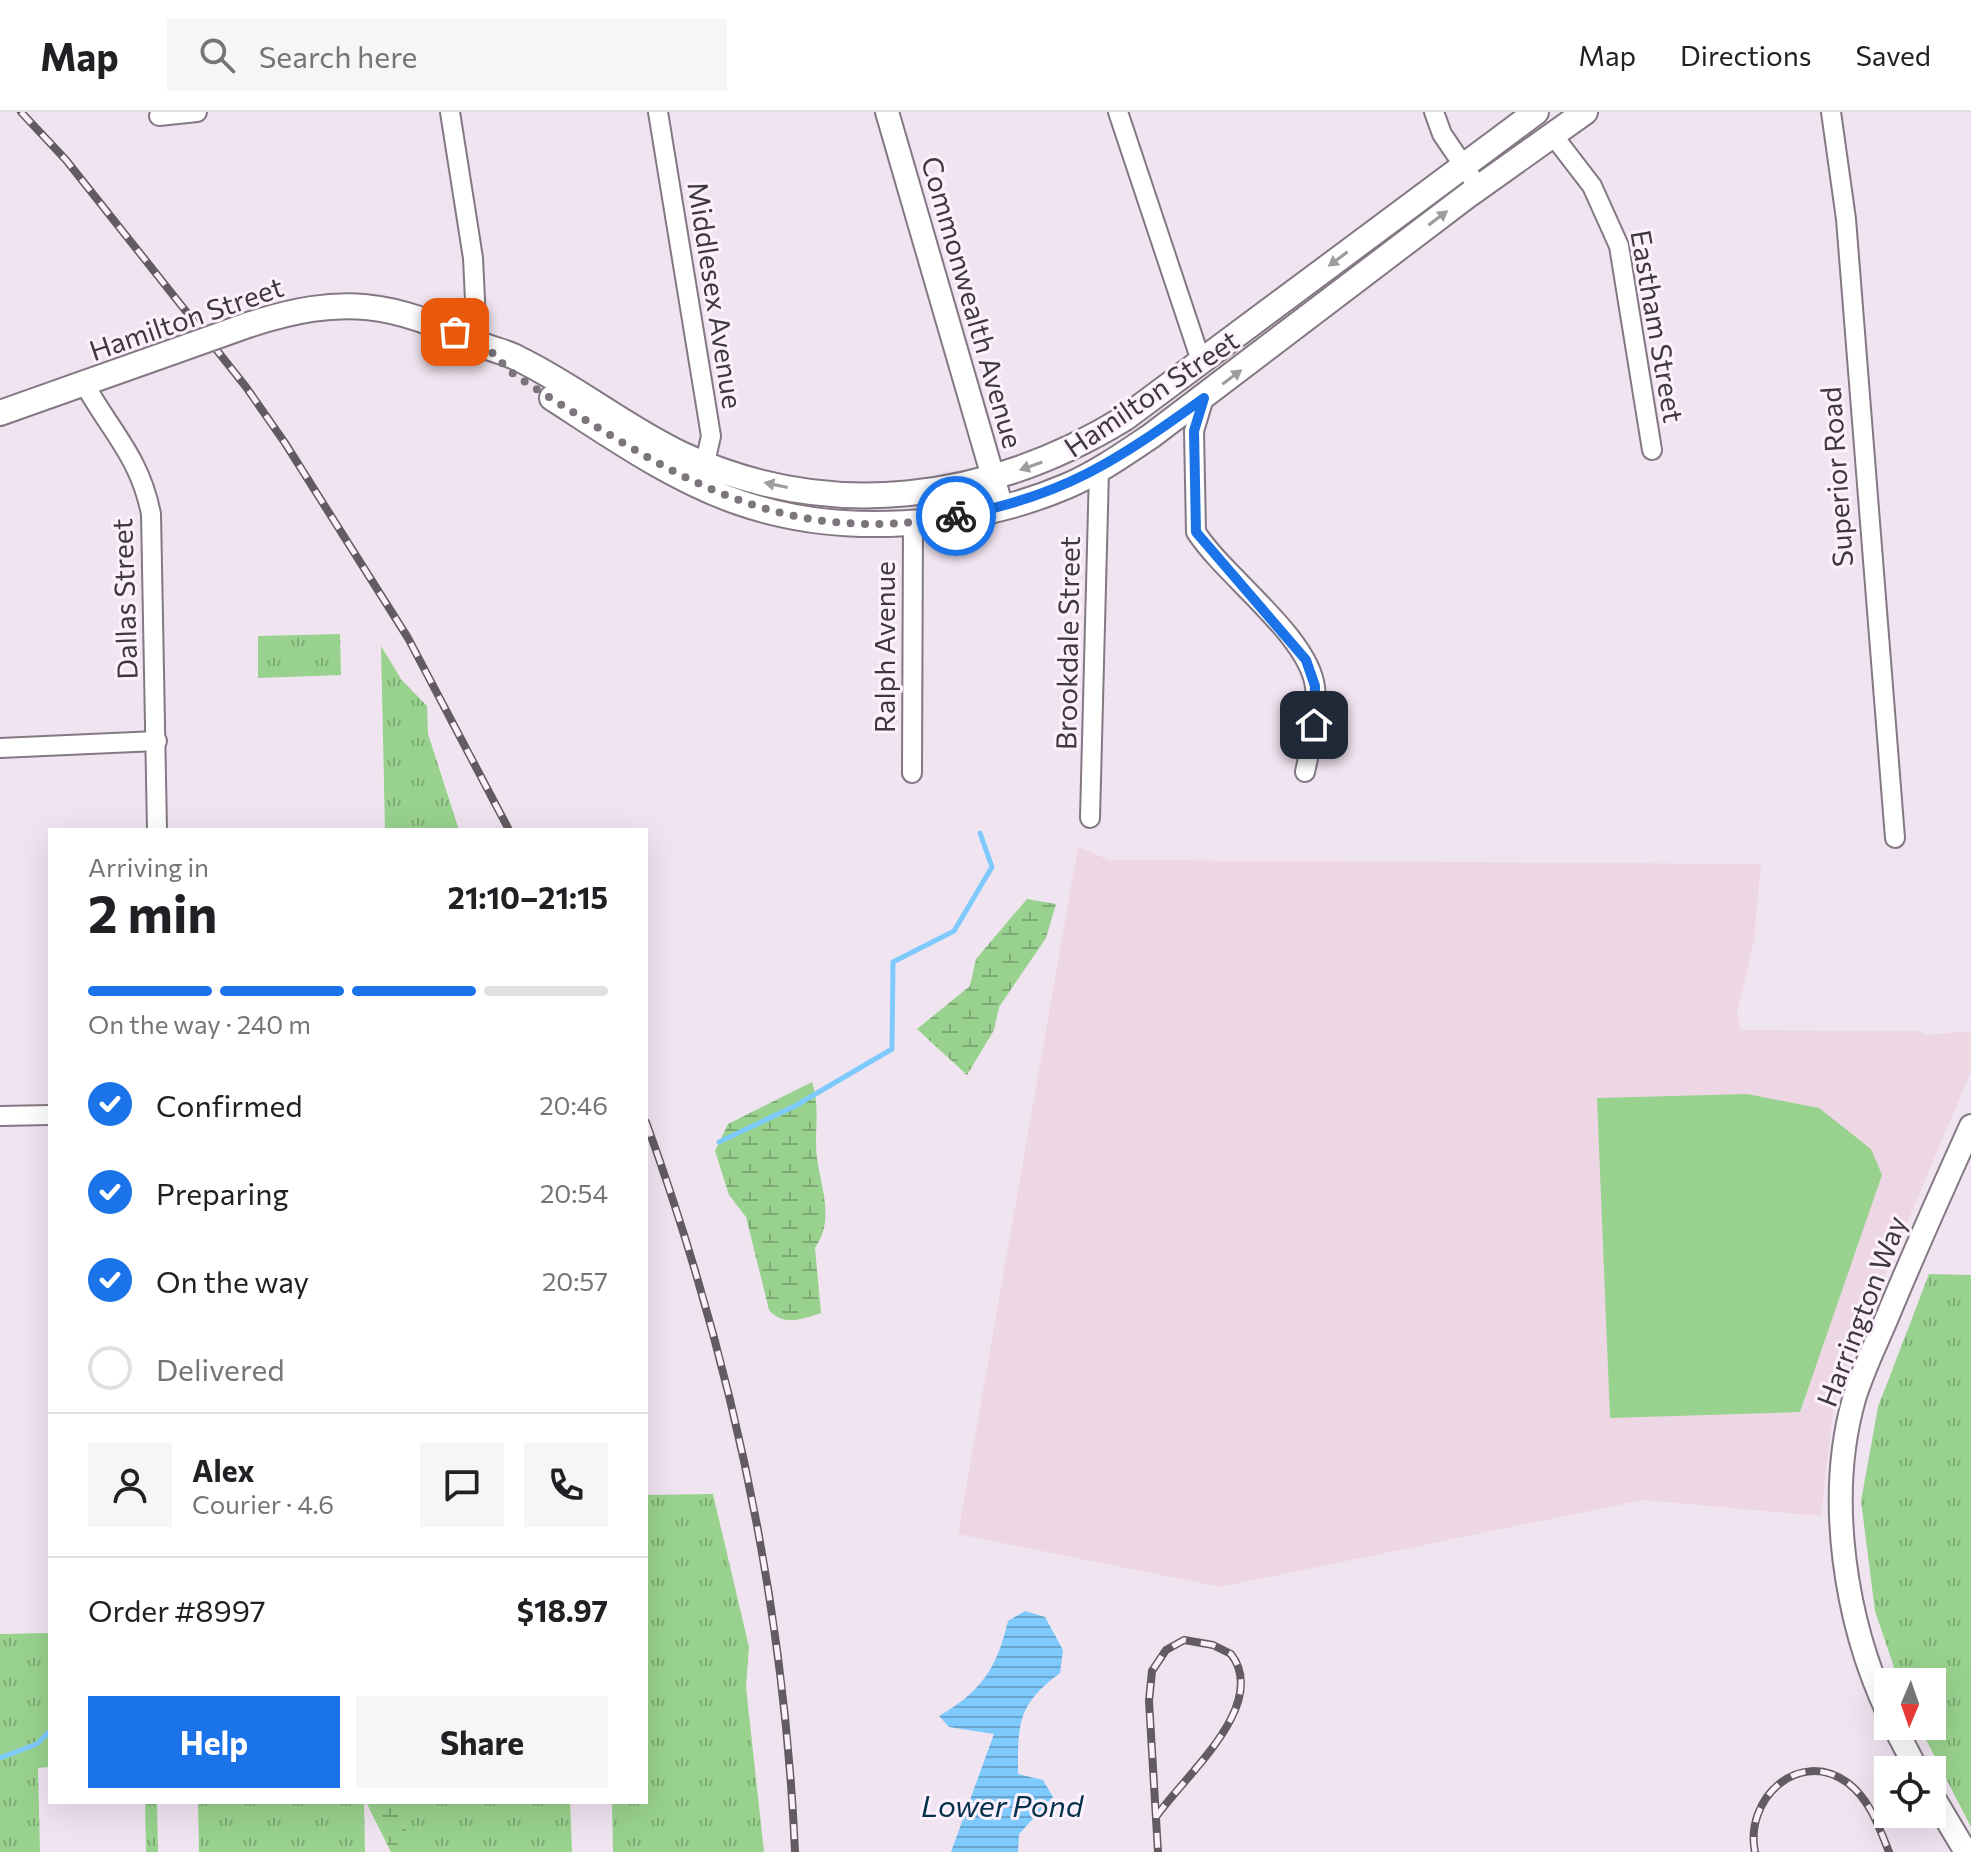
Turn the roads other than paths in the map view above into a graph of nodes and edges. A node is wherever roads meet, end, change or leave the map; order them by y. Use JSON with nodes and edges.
{"nodes":[{"id":1,"x":197,"y":112,"type":"edge"},
{"id":2,"x":450,"y":112,"type":"edge"},
{"id":3,"x":658,"y":112,"type":"edge"},
{"id":4,"x":887,"y":112,"type":"edge"},
{"id":5,"x":1118,"y":112,"type":"edge"},
{"id":6,"x":1434,"y":112,"type":"edge"},
{"id":7,"x":1536,"y":112,"type":"edge"},
{"id":8,"x":1585,"y":112,"type":"edge"},
{"id":9,"x":1831,"y":112,"type":"edge"},
{"id":10,"x":159,"y":116,"type":"dead end"},
{"id":11,"x":1552,"y":134,"type":"junction"},
{"id":12,"x":1464,"y":167,"type":"junction"},
{"id":13,"x":1478,"y":187,"type":"junction"},
{"id":14,"x":480,"y":344,"type":"junction"},
{"id":15,"x":1201,"y":361,"type":"junction"},
{"id":16,"x":85,"y":385,"type":"junction"},
{"id":17,"x":1204,"y":398,"type":"junction"},
{"id":18,"x":0,"y":413,"type":"edge"},
{"id":19,"x":1652,"y":450,"type":"dead end"},
{"id":20,"x":1099,"y":470,"type":"junction"},
{"id":21,"x":703,"y":475,"type":"junction"},
{"id":22,"x":993,"y":478,"type":"junction"},
{"id":23,"x":1002,"y":508,"type":"junction"},
{"id":24,"x":913,"y":522,"type":"junction"},
{"id":25,"x":157,"y":741,"type":"junction"},
{"id":26,"x":0,"y":748,"type":"edge"},
{"id":27,"x":1305,"y":772,"type":"dead end"},
{"id":28,"x":912,"y":773,"type":"dead end"},
{"id":29,"x":1090,"y":818,"type":"dead end"},
{"id":30,"x":157,"y":828,"type":"edge"},
{"id":31,"x":1895,"y":838,"type":"dead end"},
{"id":32,"x":48,"y":1115,"type":"edge"},
{"id":33,"x":0,"y":1116,"type":"edge"},
{"id":34,"x":1971,"y":1126,"type":"edge"},
{"id":35,"x":1874,"y":1678,"type":"edge"},
{"id":36,"x":1946,"y":1818,"type":"edge"},
{"id":37,"x":1966,"y":1852,"type":"edge"}],
"edges":[{"from":1,"to":10,"type":"street"},
{"from":2,"to":14,"type":"street"},
{"from":3,"to":21,"type":"street","name":"Middlesex Avenue"},
{"from":4,"to":22,"type":"street","name":"Commonwealth Avenue"},
{"from":5,"to":15,"type":"street"},
{"from":6,"to":12,"type":"street"},
{"from":7,"to":12,"type":"main road","name":"Hamilton Street"},
{"from":8,"to":11,"type":"main road","name":"Hamilton Street"},
{"from":9,"to":31,"type":"street","name":"Superior Road"},
{"from":11,"to":13,"type":"main road","name":"Hamilton Street"},
{"from":11,"to":19,"type":"street","name":"Eastham Street"},
{"from":12,"to":13,"type":"street"},
{"from":12,"to":15,"type":"main road","name":"Hamilton Street","one_way":true},
{"from":17,"to":13,"type":"main road","name":"Hamilton Street","one_way":true},
{"from":14,"to":16,"type":"main road","name":"Hamilton Street","bridge":true},
{"from":14,"to":21,"type":"main road","name":"Hamilton Street"},
{"from":15,"to":22,"type":"main road","name":"Hamilton Street","one_way":true},
{"from":16,"to":18,"type":"main road","name":"Hamilton Street"},
{"from":16,"to":25,"type":"street","name":"Dallas Street"},
{"from":17,"to":20,"type":"main road","name":"Hamilton Street"},
{"from":17,"to":27,"type":"street"},
{"from":20,"to":23,"type":"main road","name":"Hamilton Street"},
{"from":20,"to":29,"type":"street","name":"Brookdale Street"},
{"from":22,"to":21,"type":"main road","name":"Hamilton Street","one_way":true},
{"from":21,"to":24,"type":"main road","name":"Hamilton Street"},
{"from":22,"to":23,"type":"street","name":"Commonwealth Avenue"},
{"from":23,"to":24,"type":"main road","name":"Hamilton Street"},
{"from":24,"to":28,"type":"street","name":"Ralph Avenue"},
{"from":25,"to":26,"type":"street"},
{"from":25,"to":30,"type":"street","name":"Dallas Street"},
{"from":32,"to":33,"type":"street"},
{"from":34,"to":35,"type":"street","name":"Harrington Way"},
{"from":36,"to":37,"type":"street"}]}
